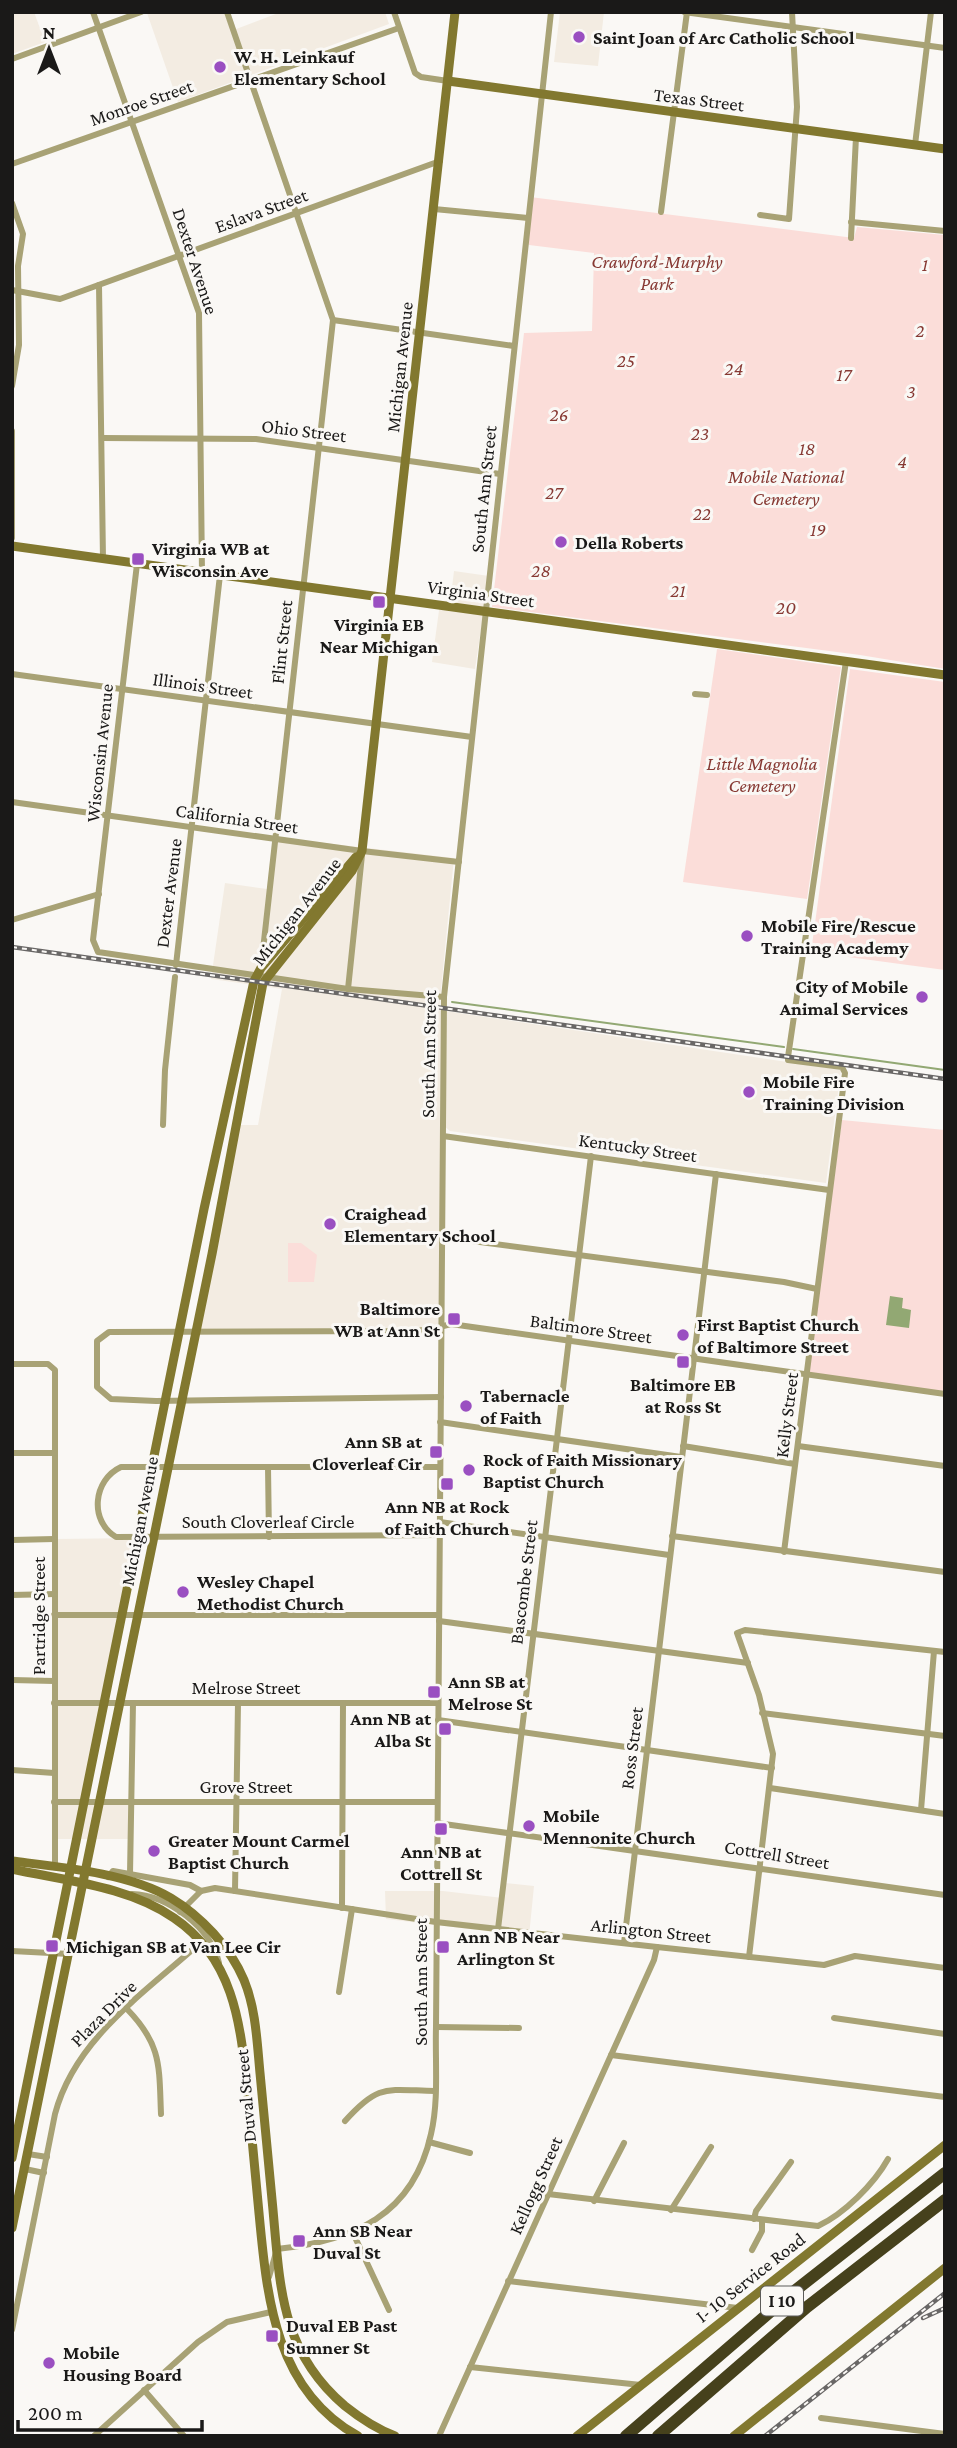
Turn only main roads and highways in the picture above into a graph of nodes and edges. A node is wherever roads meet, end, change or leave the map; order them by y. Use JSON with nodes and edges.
{"nodes":[{"id":1,"x":455,"y":12,"type":"edge"},
{"id":2,"x":448,"y":81,"type":"junction"},
{"id":3,"x":945,"y":149,"type":"edge"},
{"id":4,"x":12,"y":546,"type":"edge"},
{"id":5,"x":391,"y":599,"type":"junction"},
{"id":6,"x":945,"y":675,"type":"edge"},
{"id":7,"x":362,"y":851,"type":"junction"},
{"id":8,"x":261,"y":974,"type":"junction"},
{"id":9,"x":94,"y":1763,"type":"junction"},
{"id":10,"x":107,"y":1767,"type":"junction"},
{"id":11,"x":12,"y":1861,"type":"edge"},
{"id":12,"x":12,"y":1869,"type":"edge"},
{"id":13,"x":72,"y":1870,"type":"junction"},
{"id":14,"x":86,"y":1873,"type":"junction"},
{"id":15,"x":69,"y":1882,"type":"junction"},
{"id":16,"x":83,"y":1885,"type":"junction"},
{"id":17,"x":945,"y":2145,"type":"edge"},
{"id":18,"x":12,"y":2158,"type":"edge"},
{"id":19,"x":945,"y":2173,"type":"edge"},
{"id":20,"x":945,"y":2200,"type":"edge"},
{"id":21,"x":12,"y":2228,"type":"edge"},
{"id":22,"x":945,"y":2268,"type":"edge"},
{"id":23,"x":358,"y":2436,"type":"edge"},
{"id":24,"x":395,"y":2436,"type":"edge"},
{"id":25,"x":577,"y":2436,"type":"edge"},
{"id":26,"x":626,"y":2436,"type":"edge"},
{"id":27,"x":658,"y":2436,"type":"edge"},
{"id":28,"x":734,"y":2436,"type":"edge"}],
"edges":[{"from":1,"to":2,"type":"main road","name":"Michigan Avenue"},
{"from":2,"to":3,"type":"main road","name":"Texas Street"},
{"from":2,"to":5,"type":"main road","name":"Michigan Avenue"},
{"from":4,"to":5,"type":"main road","name":"Virginia Street"},
{"from":5,"to":6,"type":"main road","name":"Virginia Street"},
{"from":5,"to":7,"type":"main road","name":"Michigan Avenue"},
{"from":7,"to":8,"type":"main road","name":"Michigan Avenue"},
{"from":7,"to":8,"type":"main road","name":"Michigan Avenue"},
{"from":8,"to":9,"type":"main road","name":"Michigan Avenue"},
{"from":8,"to":10,"type":"main road","name":"Michigan Avenue"},
{"from":9,"to":10,"type":"main road"},
{"from":9,"to":13,"type":"main road","name":"Michigan Avenue"},
{"from":10,"to":14,"type":"main road","name":"Michigan Avenue"},
{"from":11,"to":13,"type":"main road","name":"Duval Street"},
{"from":12,"to":15,"type":"main road","name":"Duval Street"},
{"from":13,"to":14,"type":"main road","name":"Duval Street"},
{"from":13,"to":15,"type":"main road","name":"Michigan Avenue"},
{"from":14,"to":16,"type":"main road","name":"Michigan Avenue"},
{"from":14,"to":24,"type":"main road","name":"Duval Street"},
{"from":15,"to":16,"type":"main road","name":"Duval Street"},
{"from":15,"to":18,"type":"main road","name":"Michigan Avenue"},
{"from":16,"to":21,"type":"main road","name":"Michigan Avenue"},
{"from":16,"to":23,"type":"main road","name":"Duval Street"},
{"from":17,"to":25,"type":"main road","name":"I- 10 Service Road"},
{"from":19,"to":26,"type":"highway","number":"I 10"},
{"from":20,"to":27,"type":"highway","number":"I 10"},
{"from":22,"to":28,"type":"main road"}]}
